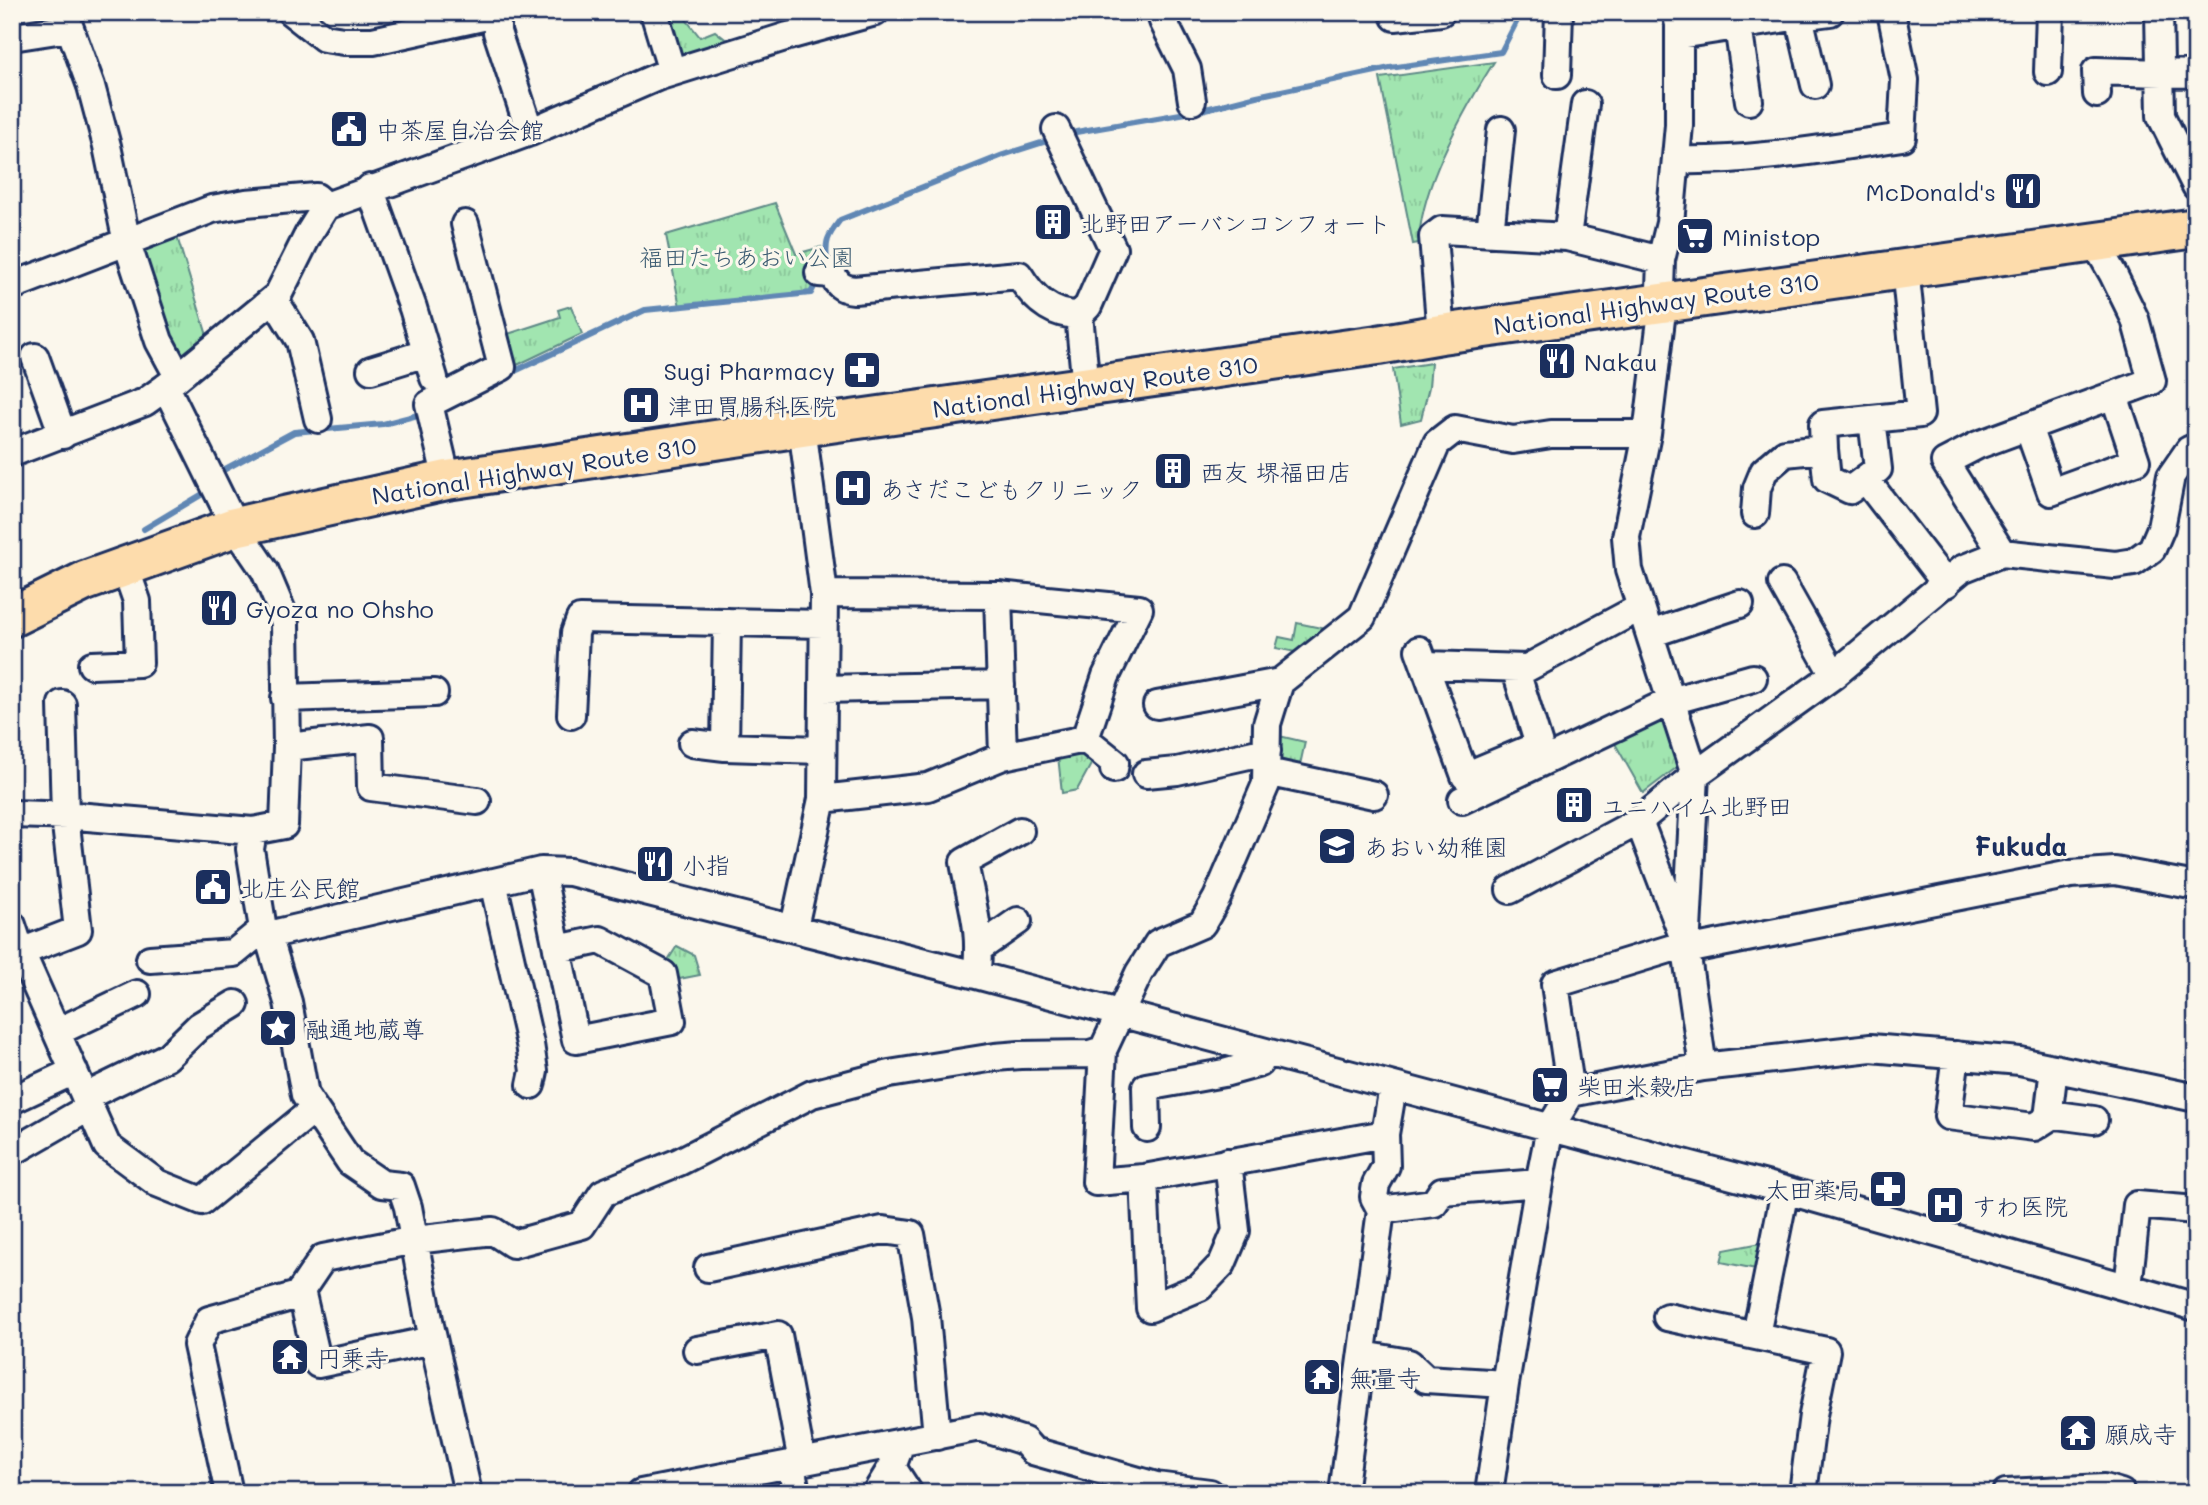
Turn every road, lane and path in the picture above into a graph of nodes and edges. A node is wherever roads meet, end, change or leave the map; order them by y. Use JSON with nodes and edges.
{"nodes":[{"id":1,"x":291,"y":12,"type":"edge"},
{"id":2,"x":654,"y":12,"type":"edge"},
{"id":3,"x":876,"y":12,"type":"edge"},
{"id":4,"x":1160,"y":12,"type":"edge"},
{"id":5,"x":1441,"y":12,"type":"edge"},
{"id":6,"x":1559,"y":12,"type":"edge"},
{"id":7,"x":1830,"y":12,"type":"edge"},
{"id":8,"x":1891,"y":12,"type":"edge"},
{"id":9,"x":2050,"y":12,"type":"edge"},
{"id":10,"x":2159,"y":12,"type":"edge"},
{"id":11,"x":496,"y":13,"type":"edge"},
{"id":12,"x":1799,"y":16,"type":"junction"},
{"id":13,"x":1395,"y":17,"type":"dead end"},
{"id":14,"x":68,"y":20,"type":"edge"},
{"id":15,"x":423,"y":21,"type":"edge"},
{"id":16,"x":1678,"y":23,"type":"edge"},
{"id":17,"x":1738,"y":26,"type":"junction"},
{"id":18,"x":12,"y":37,"type":"edge"},
{"id":19,"x":673,"y":72,"type":"junction"},
{"id":20,"x":2048,"y":72,"type":"dead end"},
{"id":21,"x":2160,"y":74,"type":"junction"},
{"id":22,"x":2196,"y":74,"type":"edge"},
{"id":23,"x":1557,"y":75,"type":"dead end"},
{"id":24,"x":1815,"y":85,"type":"dead end"},
{"id":25,"x":2096,"y":94,"type":"dead end"},
{"id":26,"x":1192,"y":101,"type":"dead end"},
{"id":27,"x":1749,"y":101,"type":"dead end"},
{"id":28,"x":1585,"y":104,"type":"dead end"},
{"id":29,"x":1056,"y":129,"type":"dead end"},
{"id":30,"x":1501,"y":130,"type":"dead end"},
{"id":31,"x":530,"y":132,"type":"junction"},
{"id":32,"x":1676,"y":160,"type":"junction"},
{"id":33,"x":2196,"y":186,"type":"edge"},
{"id":34,"x":370,"y":188,"type":"junction"},
{"id":35,"x":326,"y":206,"type":"junction"},
{"id":36,"x":465,"y":224,"type":"dead end"},
{"id":37,"x":2196,"y":228,"type":"edge"},
{"id":38,"x":1490,"y":233,"type":"junction"},
{"id":39,"x":1567,"y":237,"type":"junction"},
{"id":40,"x":128,"y":243,"type":"junction"},
{"id":41,"x":2095,"y":243,"type":"junction"},
{"id":42,"x":1661,"y":260,"type":"junction"},
{"id":43,"x":1905,"y":268,"type":"junction"},
{"id":44,"x":818,"y":273,"type":"dead end"},
{"id":45,"x":12,"y":286,"type":"edge"},
{"id":46,"x":274,"y":299,"type":"junction"},
{"id":47,"x":1662,"y":303,"type":"junction"},
{"id":48,"x":1079,"y":315,"type":"junction"},
{"id":49,"x":1441,"y":334,"type":"junction"},
{"id":50,"x":426,"y":353,"type":"junction"},
{"id":51,"x":35,"y":357,"type":"dead end"},
{"id":52,"x":371,"y":370,"type":"dead end"},
{"id":53,"x":434,"y":378,"type":"dead end"},
{"id":54,"x":172,"y":382,"type":"junction"},
{"id":55,"x":1086,"y":387,"type":"junction"},
{"id":56,"x":2114,"y":395,"type":"junction"},
{"id":57,"x":318,"y":419,"type":"dead end"},
{"id":58,"x":1872,"y":419,"type":"junction"},
{"id":59,"x":802,"y":427,"type":"junction"},
{"id":60,"x":2028,"y":427,"type":"junction"},
{"id":61,"x":1647,"y":434,"type":"junction"},
{"id":62,"x":63,"y":435,"type":"junction"},
{"id":63,"x":2196,"y":447,"type":"edge"},
{"id":64,"x":1824,"y":449,"type":"junction"},
{"id":65,"x":12,"y":453,"type":"edge"},
{"id":66,"x":1867,"y":480,"type":"junction"},
{"id":67,"x":447,"y":481,"type":"junction"},
{"id":68,"x":1755,"y":514,"type":"dead end"},
{"id":69,"x":235,"y":527,"type":"junction"},
{"id":70,"x":2002,"y":553,"type":"junction"},
{"id":71,"x":125,"y":567,"type":"junction"},
{"id":72,"x":1782,"y":583,"type":"dead end"},
{"id":73,"x":1946,"y":584,"type":"junction"},
{"id":74,"x":824,"y":594,"type":"junction"},
{"id":75,"x":998,"y":595,"type":"junction"},
{"id":76,"x":1740,"y":604,"type":"dead end"},
{"id":77,"x":1641,"y":607,"type":"junction"},
{"id":78,"x":12,"y":617,"type":"edge"},
{"id":79,"x":727,"y":622,"type":"junction"},
{"id":80,"x":823,"y":624,"type":"junction"},
{"id":81,"x":1650,"y":634,"type":"junction"},
{"id":82,"x":92,"y":665,"type":"dead end"},
{"id":83,"x":1515,"y":668,"type":"junction"},
{"id":84,"x":1834,"y":675,"type":"junction"},
{"id":85,"x":1753,"y":678,"type":"dead end"},
{"id":86,"x":1280,"y":682,"type":"junction"},
{"id":87,"x":1001,"y":685,"type":"junction"},
{"id":88,"x":823,"y":689,"type":"junction"},
{"id":89,"x":434,"y":693,"type":"dead end"},
{"id":90,"x":285,"y":698,"type":"junction"},
{"id":91,"x":1671,"y":701,"type":"junction"},
{"id":92,"x":62,"y":704,"type":"dead end"},
{"id":93,"x":1157,"y":705,"type":"dead end"},
{"id":94,"x":571,"y":715,"type":"dead end"},
{"id":95,"x":1085,"y":739,"type":"junction"},
{"id":96,"x":692,"y":743,"type":"dead end"},
{"id":97,"x":287,"y":747,"type":"junction"},
{"id":98,"x":725,"y":747,"type":"junction"},
{"id":99,"x":822,"y":750,"type":"junction"},
{"id":100,"x":1003,"y":756,"type":"junction"},
{"id":101,"x":1267,"y":761,"type":"junction"},
{"id":102,"x":1114,"y":769,"type":"dead end"},
{"id":103,"x":1146,"y":774,"type":"dead end"},
{"id":104,"x":1695,"y":775,"type":"junction"},
{"id":105,"x":1374,"y":795,"type":"dead end"},
{"id":106,"x":822,"y":799,"type":"junction"},
{"id":107,"x":1462,"y":800,"type":"dead end"},
{"id":108,"x":477,"y":801,"type":"dead end"},
{"id":109,"x":12,"y":814,"type":"edge"},
{"id":110,"x":65,"y":816,"type":"junction"},
{"id":111,"x":1639,"y":821,"type":"junction"},
{"id":112,"x":253,"y":831,"type":"junction"},
{"id":113,"x":1020,"y":831,"type":"dead end"},
{"id":114,"x":541,"y":871,"type":"junction"},
{"id":115,"x":493,"y":882,"type":"junction"},
{"id":116,"x":2196,"y":886,"type":"edge"},
{"id":117,"x":1510,"y":890,"type":"dead end"},
{"id":118,"x":1018,"y":921,"type":"dead end"},
{"id":119,"x":12,"y":925,"type":"edge"},
{"id":120,"x":794,"y":927,"type":"junction"},
{"id":121,"x":266,"y":932,"type":"junction"},
{"id":122,"x":1686,"y":947,"type":"junction"},
{"id":123,"x":557,"y":949,"type":"junction"},
{"id":124,"x":21,"y":952,"type":"junction"},
{"id":125,"x":150,"y":959,"type":"dead end"},
{"id":126,"x":977,"y":962,"type":"junction"},
{"id":127,"x":137,"y":993,"type":"dead end"},
{"id":128,"x":235,"y":1004,"type":"dead end"},
{"id":129,"x":1120,"y":1014,"type":"junction"},
{"id":130,"x":57,"y":1032,"type":"junction"},
{"id":131,"x":1103,"y":1050,"type":"junction"},
{"id":132,"x":1263,"y":1053,"type":"junction"},
{"id":133,"x":1956,"y":1055,"type":"junction"},
{"id":134,"x":1703,"y":1067,"type":"junction"},
{"id":135,"x":2054,"y":1068,"type":"junction"},
{"id":136,"x":74,"y":1071,"type":"junction"},
{"id":137,"x":531,"y":1085,"type":"dead end"},
{"id":138,"x":1394,"y":1087,"type":"junction"},
{"id":139,"x":1571,"y":1093,"type":"junction"},
{"id":140,"x":2196,"y":1098,"type":"edge"},
{"id":141,"x":12,"y":1100,"type":"edge"},
{"id":142,"x":88,"y":1102,"type":"junction"},
{"id":143,"x":313,"y":1110,"type":"junction"},
{"id":144,"x":2049,"y":1114,"type":"junction"},
{"id":145,"x":2094,"y":1120,"type":"dead end"},
{"id":146,"x":1147,"y":1128,"type":"dead end"},
{"id":147,"x":1550,"y":1128,"type":"junction"},
{"id":148,"x":1385,"y":1135,"type":"junction"},
{"id":149,"x":12,"y":1152,"type":"edge"},
{"id":150,"x":1228,"y":1163,"type":"junction"},
{"id":151,"x":1144,"y":1178,"type":"junction"},
{"id":152,"x":1539,"y":1183,"type":"junction"},
{"id":153,"x":1785,"y":1190,"type":"junction"},
{"id":154,"x":1381,"y":1210,"type":"junction"},
{"id":155,"x":2196,"y":1210,"type":"edge"},
{"id":156,"x":415,"y":1240,"type":"junction"},
{"id":157,"x":708,"y":1268,"type":"dead end"},
{"id":158,"x":2128,"y":1287,"type":"junction"},
{"id":159,"x":301,"y":1290,"type":"junction"},
{"id":160,"x":2196,"y":1307,"type":"edge"},
{"id":161,"x":1667,"y":1317,"type":"dead end"},
{"id":162,"x":1756,"y":1335,"type":"junction"},
{"id":163,"x":433,"y":1340,"type":"junction"},
{"id":164,"x":697,"y":1350,"type":"dead end"},
{"id":165,"x":1363,"y":1356,"type":"junction"},
{"id":166,"x":1505,"y":1384,"type":"junction"},
{"id":167,"x":937,"y":1436,"type":"junction"},
{"id":168,"x":901,"y":1443,"type":"junction"},
{"id":169,"x":796,"y":1463,"type":"junction"},
{"id":170,"x":892,"y":1468,"type":"junction"},
{"id":171,"x":1155,"y":1490,"type":"edge"},
{"id":172,"x":2042,"y":1492,"type":"edge"},
{"id":173,"x":229,"y":1493,"type":"edge"},
{"id":174,"x":468,"y":1493,"type":"edge"},
{"id":175,"x":641,"y":1493,"type":"edge"},
{"id":176,"x":796,"y":1493,"type":"edge"},
{"id":177,"x":876,"y":1493,"type":"edge"},
{"id":178,"x":909,"y":1493,"type":"edge"},
{"id":179,"x":1210,"y":1493,"type":"edge"},
{"id":180,"x":1343,"y":1493,"type":"edge"},
{"id":181,"x":1489,"y":1493,"type":"edge"},
{"id":182,"x":1803,"y":1493,"type":"edge"},
{"id":183,"x":2006,"y":1493,"type":"edge"},
{"id":184,"x":2121,"y":1493,"type":"edge"}],
"edges":[{"from":1,"to":15,"type":"street"},
{"from":2,"to":19,"type":"street"},
{"from":3,"to":19,"type":"street"},
{"from":4,"to":26,"type":"street"},
{"from":5,"to":13,"type":"street"},
{"from":6,"to":23,"type":"street"},
{"from":7,"to":12,"type":"street"},
{"from":8,"to":32,"type":"street"},
{"from":9,"to":20,"type":"street"},
{"from":10,"to":21,"type":"street"},
{"from":11,"to":15,"type":"street"},
{"from":11,"to":31,"type":"street"},
{"from":12,"to":17,"type":"street"},
{"from":12,"to":24,"type":"street"},
{"from":14,"to":18,"type":"street"},
{"from":14,"to":40,"type":"street"},
{"from":16,"to":17,"type":"street"},
{"from":16,"to":32,"type":"street"},
{"from":17,"to":27,"type":"street"},
{"from":19,"to":31,"type":"street"},
{"from":21,"to":22,"type":"street"},
{"from":21,"to":25,"type":"street"},
{"from":21,"to":33,"type":"street"},
{"from":28,"to":39,"type":"street"},
{"from":29,"to":48,"type":"street"},
{"from":30,"to":38,"type":"street"},
{"from":31,"to":34,"type":"street"},
{"from":32,"to":42,"type":"street"},
{"from":34,"to":35,"type":"street"},
{"from":34,"to":50,"type":"street"},
{"from":35,"to":40,"type":"street"},
{"from":35,"to":46,"type":"street"},
{"from":36,"to":67,"type":"street"},
{"from":37,"to":41,"type":"highway","name":"National Highway Route 310"},
{"from":38,"to":39,"type":"street"},
{"from":38,"to":49,"type":"street"},
{"from":39,"to":42,"type":"street"},
{"from":40,"to":45,"type":"street"},
{"from":40,"to":54,"type":"street"},
{"from":41,"to":43,"type":"highway","name":"National Highway Route 310"},
{"from":41,"to":56,"type":"street"},
{"from":42,"to":47,"type":"street"},
{"from":43,"to":47,"type":"highway","name":"National Highway Route 310"},
{"from":43,"to":58,"type":"street"},
{"from":44,"to":48,"type":"street"},
{"from":46,"to":54,"type":"street"},
{"from":46,"to":57,"type":"street"},
{"from":47,"to":49,"type":"highway","name":"National Highway Route 310"},
{"from":47,"to":61,"type":"street"},
{"from":48,"to":55,"type":"street"},
{"from":49,"to":55,"type":"highway","name":"National Highway Route 310"},
{"from":50,"to":52,"type":"street"},
{"from":50,"to":53,"type":"street"},
{"from":51,"to":62,"type":"street"},
{"from":54,"to":62,"type":"street"},
{"from":54,"to":69,"type":"street"},
{"from":55,"to":59,"type":"highway","name":"National Highway Route 310"},
{"from":56,"to":60,"type":"street"},
{"from":56,"to":60,"type":"street"},
{"from":58,"to":64,"type":"street"},
{"from":58,"to":66,"type":"street"},
{"from":59,"to":67,"type":"highway","name":"National Highway Route 310"},
{"from":59,"to":74,"type":"street"},
{"from":60,"to":70,"type":"street"},
{"from":61,"to":77,"type":"street"},
{"from":61,"to":86,"type":"street"},
{"from":62,"to":65,"type":"street"},
{"from":63,"to":70,"type":"street"},
{"from":64,"to":66,"type":"street"},
{"from":64,"to":68,"type":"street"},
{"from":66,"to":73,"type":"street"},
{"from":67,"to":69,"type":"highway","name":"National Highway Route 310"},
{"from":69,"to":71,"type":"highway","name":"National Highway Route 310"},
{"from":69,"to":90,"type":"street"},
{"from":70,"to":73,"type":"street"},
{"from":71,"to":78,"type":"highway","name":"National Highway Route 310"},
{"from":71,"to":82,"type":"street"},
{"from":72,"to":84,"type":"street"},
{"from":73,"to":84,"type":"street"},
{"from":74,"to":75,"type":"street"},
{"from":74,"to":80,"type":"street"},
{"from":75,"to":87,"type":"street"},
{"from":75,"to":95,"type":"street"},
{"from":76,"to":81,"type":"street"},
{"from":77,"to":81,"type":"street"},
{"from":77,"to":83,"type":"street"},
{"from":79,"to":80,"type":"street"},
{"from":79,"to":94,"type":"street"},
{"from":79,"to":98,"type":"street"},
{"from":80,"to":88,"type":"street"},
{"from":81,"to":91,"type":"street"},
{"from":83,"to":83,"type":"street"},
{"from":84,"to":104,"type":"street"},
{"from":85,"to":91,"type":"street"},
{"from":86,"to":93,"type":"street"},
{"from":86,"to":101,"type":"street"},
{"from":87,"to":88,"type":"street"},
{"from":87,"to":100,"type":"street"},
{"from":88,"to":99,"type":"street"},
{"from":89,"to":90,"type":"street"},
{"from":90,"to":97,"type":"street"},
{"from":91,"to":104,"type":"street"},
{"from":91,"to":107,"type":"street"},
{"from":92,"to":110,"type":"street"},
{"from":95,"to":100,"type":"street"},
{"from":95,"to":102,"type":"street"},
{"from":96,"to":98,"type":"street"},
{"from":97,"to":108,"type":"street"},
{"from":97,"to":112,"type":"street"},
{"from":98,"to":99,"type":"street"},
{"from":99,"to":106,"type":"street"},
{"from":100,"to":106,"type":"street"},
{"from":101,"to":103,"type":"street"},
{"from":101,"to":105,"type":"street"},
{"from":101,"to":129,"type":"street"},
{"from":104,"to":111,"type":"street"},
{"from":104,"to":122,"type":"street"},
{"from":106,"to":120,"type":"street"},
{"from":109,"to":110,"type":"street"},
{"from":110,"to":112,"type":"street"},
{"from":110,"to":124,"type":"street"},
{"from":111,"to":117,"type":"street"},
{"from":111,"to":122,"type":"street"},
{"from":112,"to":121,"type":"street"},
{"from":113,"to":126,"type":"street"},
{"from":114,"to":115,"type":"street"},
{"from":114,"to":120,"type":"street"},
{"from":114,"to":123,"type":"street"},
{"from":115,"to":121,"type":"street"},
{"from":115,"to":137,"type":"street"},
{"from":116,"to":122,"type":"street"},
{"from":118,"to":126,"type":"street"},
{"from":119,"to":124,"type":"street"},
{"from":120,"to":126,"type":"street"},
{"from":121,"to":125,"type":"street"},
{"from":121,"to":143,"type":"street"},
{"from":122,"to":134,"type":"street"},
{"from":122,"to":139,"type":"street"},
{"from":123,"to":123,"type":"street"},
{"from":124,"to":130,"type":"street"},
{"from":126,"to":129,"type":"street"},
{"from":127,"to":130,"type":"street"},
{"from":128,"to":142,"type":"street"},
{"from":129,"to":131,"type":"street"},
{"from":129,"to":132,"type":"street"},
{"from":130,"to":136,"type":"street"},
{"from":131,"to":151,"type":"street"},
{"from":131,"to":156,"type":"street"},
{"from":132,"to":138,"type":"street"},
{"from":132,"to":146,"type":"street"},
{"from":133,"to":134,"type":"street"},
{"from":133,"to":135,"type":"street"},
{"from":133,"to":144,"type":"street"},
{"from":134,"to":139,"type":"street"},
{"from":135,"to":140,"type":"street"},
{"from":135,"to":144,"type":"street"},
{"from":136,"to":141,"type":"street"},
{"from":136,"to":142,"type":"street"},
{"from":138,"to":147,"type":"street"},
{"from":138,"to":148,"type":"street"},
{"from":139,"to":147,"type":"street"},
{"from":142,"to":143,"type":"street"},
{"from":142,"to":149,"type":"street"},
{"from":143,"to":156,"type":"street"},
{"from":144,"to":145,"type":"street"},
{"from":147,"to":152,"type":"street"},
{"from":147,"to":153,"type":"street"},
{"from":148,"to":150,"type":"street"},
{"from":148,"to":154,"type":"street"},
{"from":150,"to":151,"type":"street"},
{"from":150,"to":151,"type":"street"},
{"from":152,"to":154,"type":"street"},
{"from":152,"to":166,"type":"street"},
{"from":153,"to":158,"type":"street"},
{"from":153,"to":162,"type":"street"},
{"from":154,"to":165,"type":"street"},
{"from":155,"to":158,"type":"street"},
{"from":156,"to":159,"type":"street"},
{"from":156,"to":163,"type":"street"},
{"from":157,"to":167,"type":"street"},
{"from":158,"to":160,"type":"street"},
{"from":159,"to":163,"type":"street"},
{"from":159,"to":173,"type":"street"},
{"from":161,"to":162,"type":"street"},
{"from":162,"to":182,"type":"street"},
{"from":163,"to":174,"type":"street"},
{"from":164,"to":169,"type":"street"},
{"from":165,"to":166,"type":"street"},
{"from":165,"to":180,"type":"street"},
{"from":166,"to":181,"type":"street"},
{"from":167,"to":168,"type":"street"},
{"from":167,"to":171,"type":"street"},
{"from":168,"to":169,"type":"street"},
{"from":168,"to":170,"type":"street"},
{"from":169,"to":175,"type":"street"},
{"from":169,"to":176,"type":"street"},
{"from":170,"to":177,"type":"street"},
{"from":170,"to":178,"type":"street"},
{"from":171,"to":179,"type":"street"},
{"from":172,"to":183,"type":"street"},
{"from":172,"to":184,"type":"street"}]}
